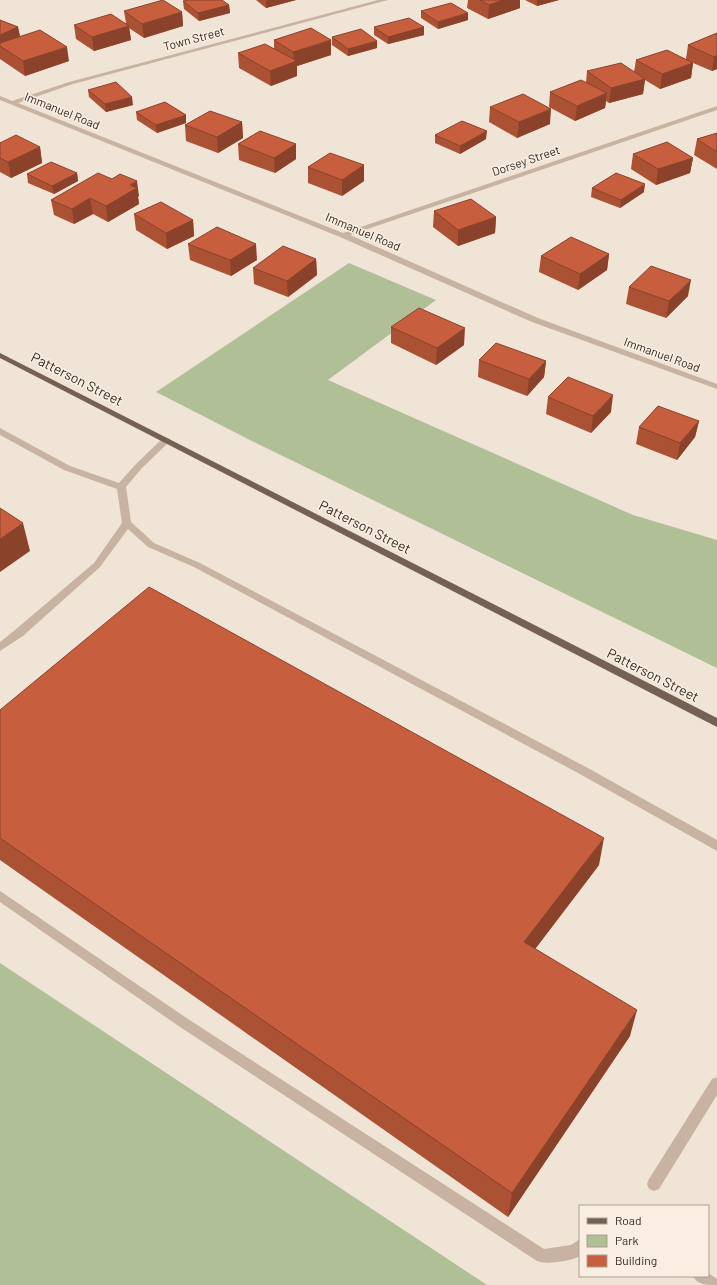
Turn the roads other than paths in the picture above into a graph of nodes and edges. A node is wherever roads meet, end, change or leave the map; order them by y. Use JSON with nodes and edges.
{"nodes":[{"id":1,"x":384,"y":0,"type":"edge"},
{"id":2,"x":0,"y":98,"type":"edge"},
{"id":3,"x":11,"y":103,"type":"junction"},
{"id":4,"x":717,"y":108,"type":"edge"},
{"id":5,"x":342,"y":235,"type":"junction"},
{"id":6,"x":0,"y":355,"type":"edge"},
{"id":7,"x":717,"y":387,"type":"edge"},
{"id":8,"x":0,"y":431,"type":"edge"},
{"id":9,"x":166,"y":440,"type":"junction"},
{"id":10,"x":121,"y":487,"type":"junction"},
{"id":11,"x":127,"y":523,"type":"junction"},
{"id":12,"x":0,"y":646,"type":"edge"},
{"id":13,"x":717,"y":723,"type":"edge"},
{"id":14,"x":717,"y":846,"type":"edge"},
{"id":15,"x":0,"y":896,"type":"edge"},
{"id":16,"x":717,"y":1083,"type":"edge"},
{"id":17,"x":654,"y":1184,"type":"dead end"},
{"id":18,"x":579,"y":1247,"type":"edge"},
{"id":19,"x":702,"y":1277,"type":"edge"},
{"id":20,"x":714,"y":1285,"type":"edge"}],
"edges":[{"from":1,"to":3,"type":"street","name":"Town Street"},
{"from":2,"to":3,"type":"street","name":"Immanuel Road"},
{"from":3,"to":5,"type":"street","name":"Immanuel Road"},
{"from":4,"to":5,"type":"street","name":"Dorsey Street"},
{"from":5,"to":7,"type":"street","name":"Immanuel Road"},
{"from":6,"to":9,"type":"main road","name":"Patterson Street"},
{"from":8,"to":10,"type":"street"},
{"from":9,"to":10,"type":"street"},
{"from":9,"to":13,"type":"main road","name":"Patterson Street"},
{"from":10,"to":11,"type":"street"},
{"from":11,"to":12,"type":"street"},
{"from":11,"to":14,"type":"street"},
{"from":15,"to":18,"type":"street"},
{"from":16,"to":17,"type":"street"},
{"from":19,"to":20,"type":"street"}]}
